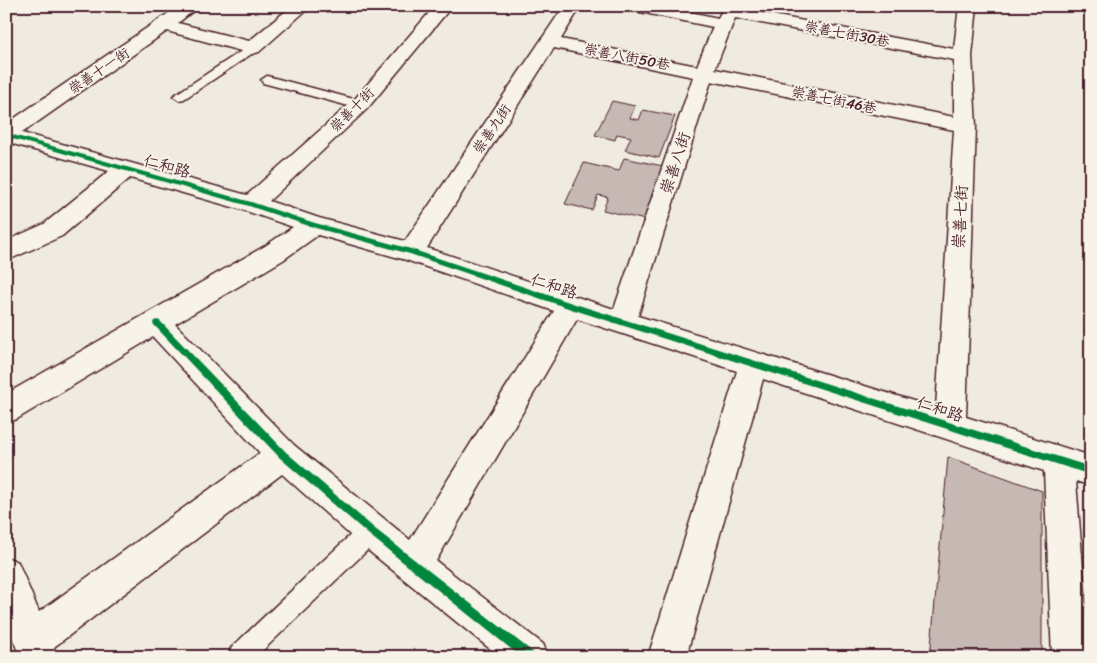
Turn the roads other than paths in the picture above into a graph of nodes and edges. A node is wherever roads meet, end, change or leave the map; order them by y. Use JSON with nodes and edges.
{"nodes":[{"id":1,"x":191,"y":6,"type":"edge"},
{"id":2,"x":303,"y":6,"type":"edge"},
{"id":3,"x":444,"y":6,"type":"edge"},
{"id":4,"x":573,"y":6,"type":"edge"},
{"id":5,"x":634,"y":6,"type":"edge"},
{"id":6,"x":968,"y":6,"type":"edge"},
{"id":7,"x":728,"y":14,"type":"edge"},
{"id":8,"x":166,"y":25,"type":"junction"},
{"id":9,"x":550,"y":42,"type":"junction"},
{"id":10,"x":252,"y":48,"type":"junction"},
{"id":11,"x":963,"y":56,"type":"junction"},
{"id":12,"x":704,"y":73,"type":"junction"},
{"id":13,"x":267,"y":80,"type":"dead end"},
{"id":14,"x":179,"y":96,"type":"dead end"},
{"id":15,"x":360,"y":105,"type":"junction"},
{"id":16,"x":965,"y":126,"type":"junction"},
{"id":17,"x":6,"y":135,"type":"edge"},
{"id":18,"x":126,"y":169,"type":"junction"},
{"id":19,"x":251,"y":204,"type":"junction"},
{"id":20,"x":314,"y":225,"type":"junction"},
{"id":21,"x":6,"y":252,"type":"edge"},
{"id":22,"x":411,"y":252,"type":"junction"},
{"id":23,"x":571,"y":306,"type":"junction"},
{"id":24,"x":157,"y":322,"type":"junction"},
{"id":25,"x":623,"y":322,"type":"junction"},
{"id":26,"x":753,"y":364,"type":"junction"},
{"id":27,"x":6,"y":410,"type":"edge"},
{"id":28,"x":950,"y":427,"type":"junction"},
{"id":29,"x":283,"y":455,"type":"junction"},
{"id":30,"x":1075,"y":466,"type":"edge"},
{"id":31,"x":371,"y":531,"type":"junction"},
{"id":32,"x":415,"y":564,"type":"junction"},
{"id":33,"x":6,"y":574,"type":"edge"},
{"id":34,"x":35,"y":648,"type":"edge"},
{"id":35,"x":523,"y":655,"type":"edge"},
{"id":36,"x":239,"y":656,"type":"edge"},
{"id":37,"x":667,"y":657,"type":"edge"},
{"id":38,"x":1071,"y":657,"type":"edge"}],
"edges":[{"from":1,"to":8,"type":"street","name":"崇善十一街"},
{"from":2,"to":10,"type":"street"},
{"from":3,"to":15,"type":"street","name":"崇善十街"},
{"from":4,"to":9,"type":"street","name":"崇善九街"},
{"from":5,"to":7,"type":"street","name":"崇善七街30巷"},
{"from":6,"to":11,"type":"street","name":"崇善七街"},
{"from":7,"to":11,"type":"street","name":"崇善七街30巷"},
{"from":7,"to":12,"type":"street","name":"崇善八街"},
{"from":8,"to":10,"type":"street"},
{"from":8,"to":17,"type":"street","name":"崇善十一街"},
{"from":9,"to":12,"type":"street","name":"崇善八街50巷"},
{"from":9,"to":22,"type":"street","name":"崇善九街"},
{"from":10,"to":14,"type":"lane"},
{"from":11,"to":16,"type":"street","name":"崇善七街"},
{"from":12,"to":16,"type":"street","name":"崇善七街46巷"},
{"from":12,"to":25,"type":"street","name":"崇善八街"},
{"from":13,"to":15,"type":"lane"},
{"from":15,"to":19,"type":"street","name":"崇善十街"},
{"from":16,"to":28,"type":"street","name":"崇善七街"},
{"from":17,"to":18,"type":"street","name":"仁和路"},
{"from":18,"to":19,"type":"street","name":"仁和路"},
{"from":18,"to":21,"type":"street"},
{"from":19,"to":20,"type":"street","name":"仁和路"},
{"from":20,"to":22,"type":"street","name":"仁和路"},
{"from":20,"to":24,"type":"street"},
{"from":22,"to":23,"type":"street","name":"仁和路"},
{"from":23,"to":25,"type":"street","name":"仁和路"},
{"from":23,"to":32,"type":"street"},
{"from":24,"to":27,"type":"street"},
{"from":24,"to":29,"type":"street"},
{"from":25,"to":26,"type":"street","name":"仁和路"},
{"from":26,"to":28,"type":"street","name":"仁和路"},
{"from":26,"to":37,"type":"street"},
{"from":28,"to":30,"type":"street","name":"仁和路"},
{"from":29,"to":31,"type":"street"},
{"from":29,"to":34,"type":"street"},
{"from":30,"to":38,"type":"street"},
{"from":31,"to":32,"type":"street"},
{"from":31,"to":36,"type":"lane"},
{"from":32,"to":35,"type":"street"},
{"from":33,"to":34,"type":"street"}]}
